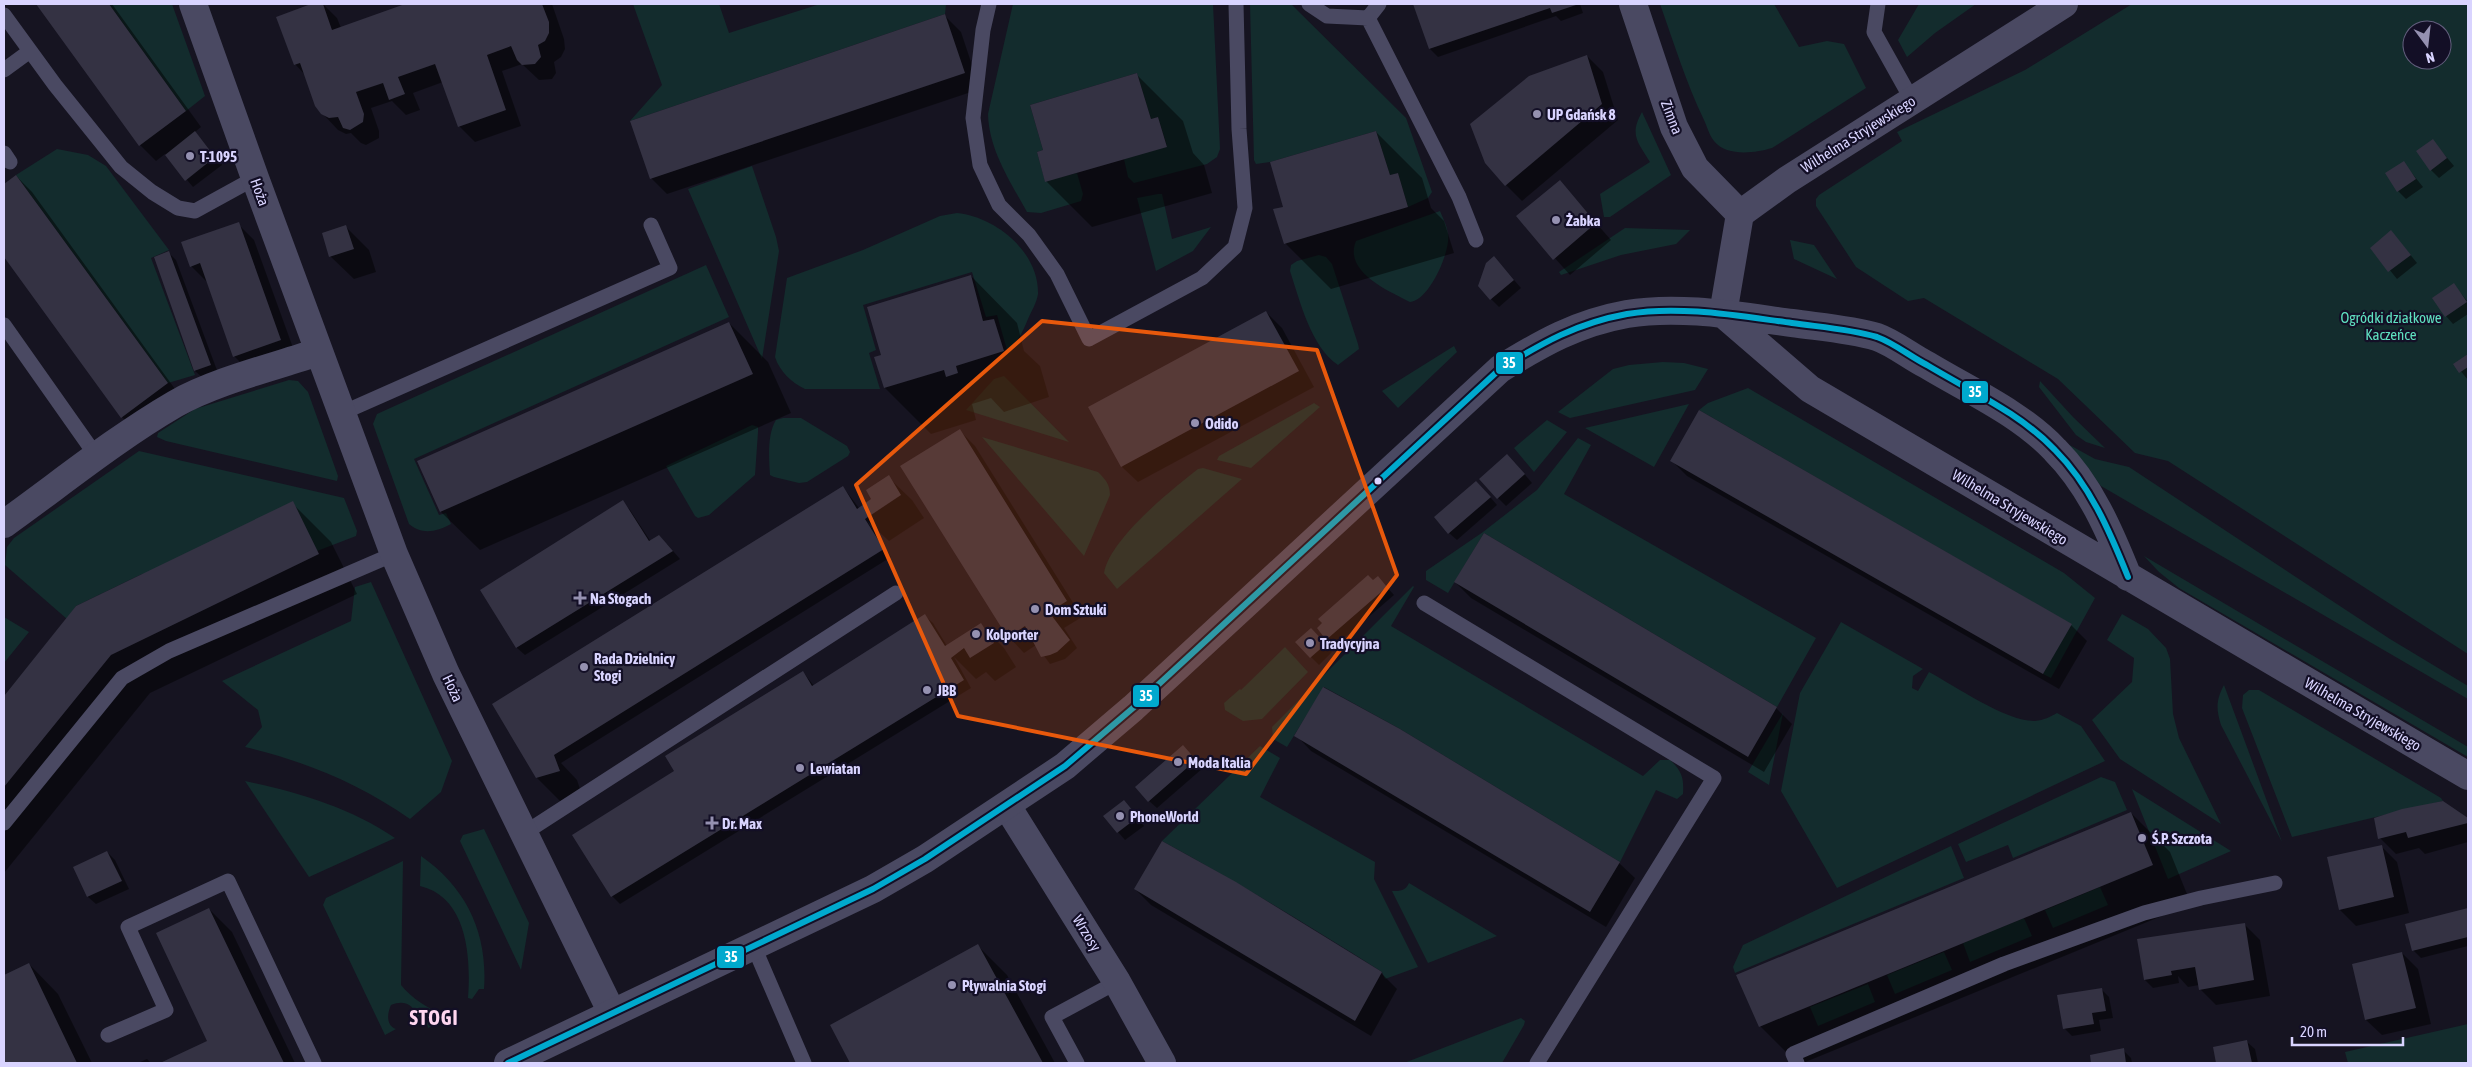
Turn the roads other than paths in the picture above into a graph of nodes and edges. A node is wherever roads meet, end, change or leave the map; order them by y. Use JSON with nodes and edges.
{"nodes":[{"id":1,"x":193,"y":4,"type":"edge"},
{"id":2,"x":988,"y":4,"type":"edge"},
{"id":3,"x":1236,"y":4,"type":"edge"},
{"id":4,"x":1309,"y":4,"type":"edge"},
{"id":5,"x":1379,"y":4,"type":"edge"},
{"id":6,"x":1633,"y":4,"type":"edge"},
{"id":7,"x":1878,"y":4,"type":"edge"},
{"id":8,"x":2064,"y":4,"type":"edge"},
{"id":9,"x":4,"y":15,"type":"edge"},
{"id":10,"x":1368,"y":18,"type":"junction"},
{"id":11,"x":30,"y":51,"type":"junction"},
{"id":12,"x":4,"y":70,"type":"edge"},
{"id":13,"x":1912,"y":100,"type":"junction"},
{"id":14,"x":254,"y":178,"type":"junction"},
{"id":15,"x":1740,"y":214,"type":"junction"},
{"id":16,"x":651,"y":225,"type":"dead end"},
{"id":17,"x":1476,"y":240,"type":"dead end"},
{"id":18,"x":1723,"y":314,"type":"junction"},
{"id":19,"x":4,"y":325,"type":"edge"},
{"id":20,"x":318,"y":352,"type":"junction"},
{"id":21,"x":342,"y":413,"type":"junction"},
{"id":22,"x":97,"y":457,"type":"junction"},
{"id":23,"x":4,"y":524,"type":"edge"},
{"id":24,"x":394,"y":554,"type":"junction"},
{"id":25,"x":2128,"y":577,"type":"junction"},
{"id":26,"x":896,"y":593,"type":"dead end"},
{"id":27,"x":1424,"y":602,"type":"dead end"},
{"id":28,"x":2468,"y":776,"type":"edge"},
{"id":29,"x":1007,"y":806,"type":"junction"},
{"id":30,"x":4,"y":823,"type":"edge"},
{"id":31,"x":523,"y":834,"type":"junction"},
{"id":32,"x":2275,"y":883,"type":"dead end"},
{"id":33,"x":754,"y":947,"type":"junction"},
{"id":34,"x":1118,"y":982,"type":"junction"},
{"id":35,"x":612,"y":1013,"type":"junction"},
{"id":36,"x":108,"y":1036,"type":"dead end"},
{"id":37,"x":314,"y":1063,"type":"edge"},
{"id":38,"x":508,"y":1063,"type":"edge"},
{"id":39,"x":804,"y":1063,"type":"edge"},
{"id":40,"x":1078,"y":1063,"type":"edge"},
{"id":41,"x":1162,"y":1063,"type":"edge"},
{"id":42,"x":1537,"y":1063,"type":"edge"},
{"id":43,"x":1797,"y":1063,"type":"edge"}],
"edges":[{"from":1,"to":14,"type":"street","name":"Hoża"},
{"from":2,"to":3,"type":"lane"},
{"from":4,"to":10,"type":"lane"},
{"from":5,"to":10,"type":"lane"},
{"from":6,"to":15,"type":"street","name":"Zimna"},
{"from":7,"to":13,"type":"lane"},
{"from":8,"to":13,"type":"street","name":"Wilhelma Stryjewskiego"},
{"from":9,"to":11,"type":"lane"},
{"from":10,"to":17,"type":"lane"},
{"from":11,"to":12,"type":"lane"},
{"from":11,"to":14,"type":"lane"},
{"from":13,"to":15,"type":"street","name":"Wilhelma Stryjewskiego"},
{"from":14,"to":20,"type":"street","name":"Hoża"},
{"from":15,"to":18,"type":"street"},
{"from":16,"to":21,"type":"lane"},
{"from":18,"to":25,"type":"street","name":"Wilhelma Stryjewskiego"},
{"from":18,"to":25,"type":"street"},
{"from":18,"to":29,"type":"street"},
{"from":19,"to":22,"type":"lane"},
{"from":20,"to":21,"type":"street","name":"Hoża"},
{"from":20,"to":22,"type":"street"},
{"from":21,"to":24,"type":"street","name":"Hoża"},
{"from":22,"to":23,"type":"street"},
{"from":24,"to":30,"type":"lane"},
{"from":24,"to":31,"type":"street","name":"Hoża"},
{"from":25,"to":28,"type":"street","name":"Wilhelma Stryjewskiego"},
{"from":26,"to":31,"type":"lane"},
{"from":27,"to":42,"type":"lane"},
{"from":29,"to":33,"type":"street"},
{"from":29,"to":34,"type":"street","name":"Wrzosy"},
{"from":31,"to":35,"type":"street","name":"Hoża"},
{"from":32,"to":43,"type":"lane"},
{"from":33,"to":35,"type":"street"},
{"from":33,"to":39,"type":"lane"},
{"from":34,"to":40,"type":"lane"},
{"from":34,"to":41,"type":"street","name":"Wrzosy"},
{"from":35,"to":38,"type":"street"},
{"from":36,"to":37,"type":"lane"}]}
